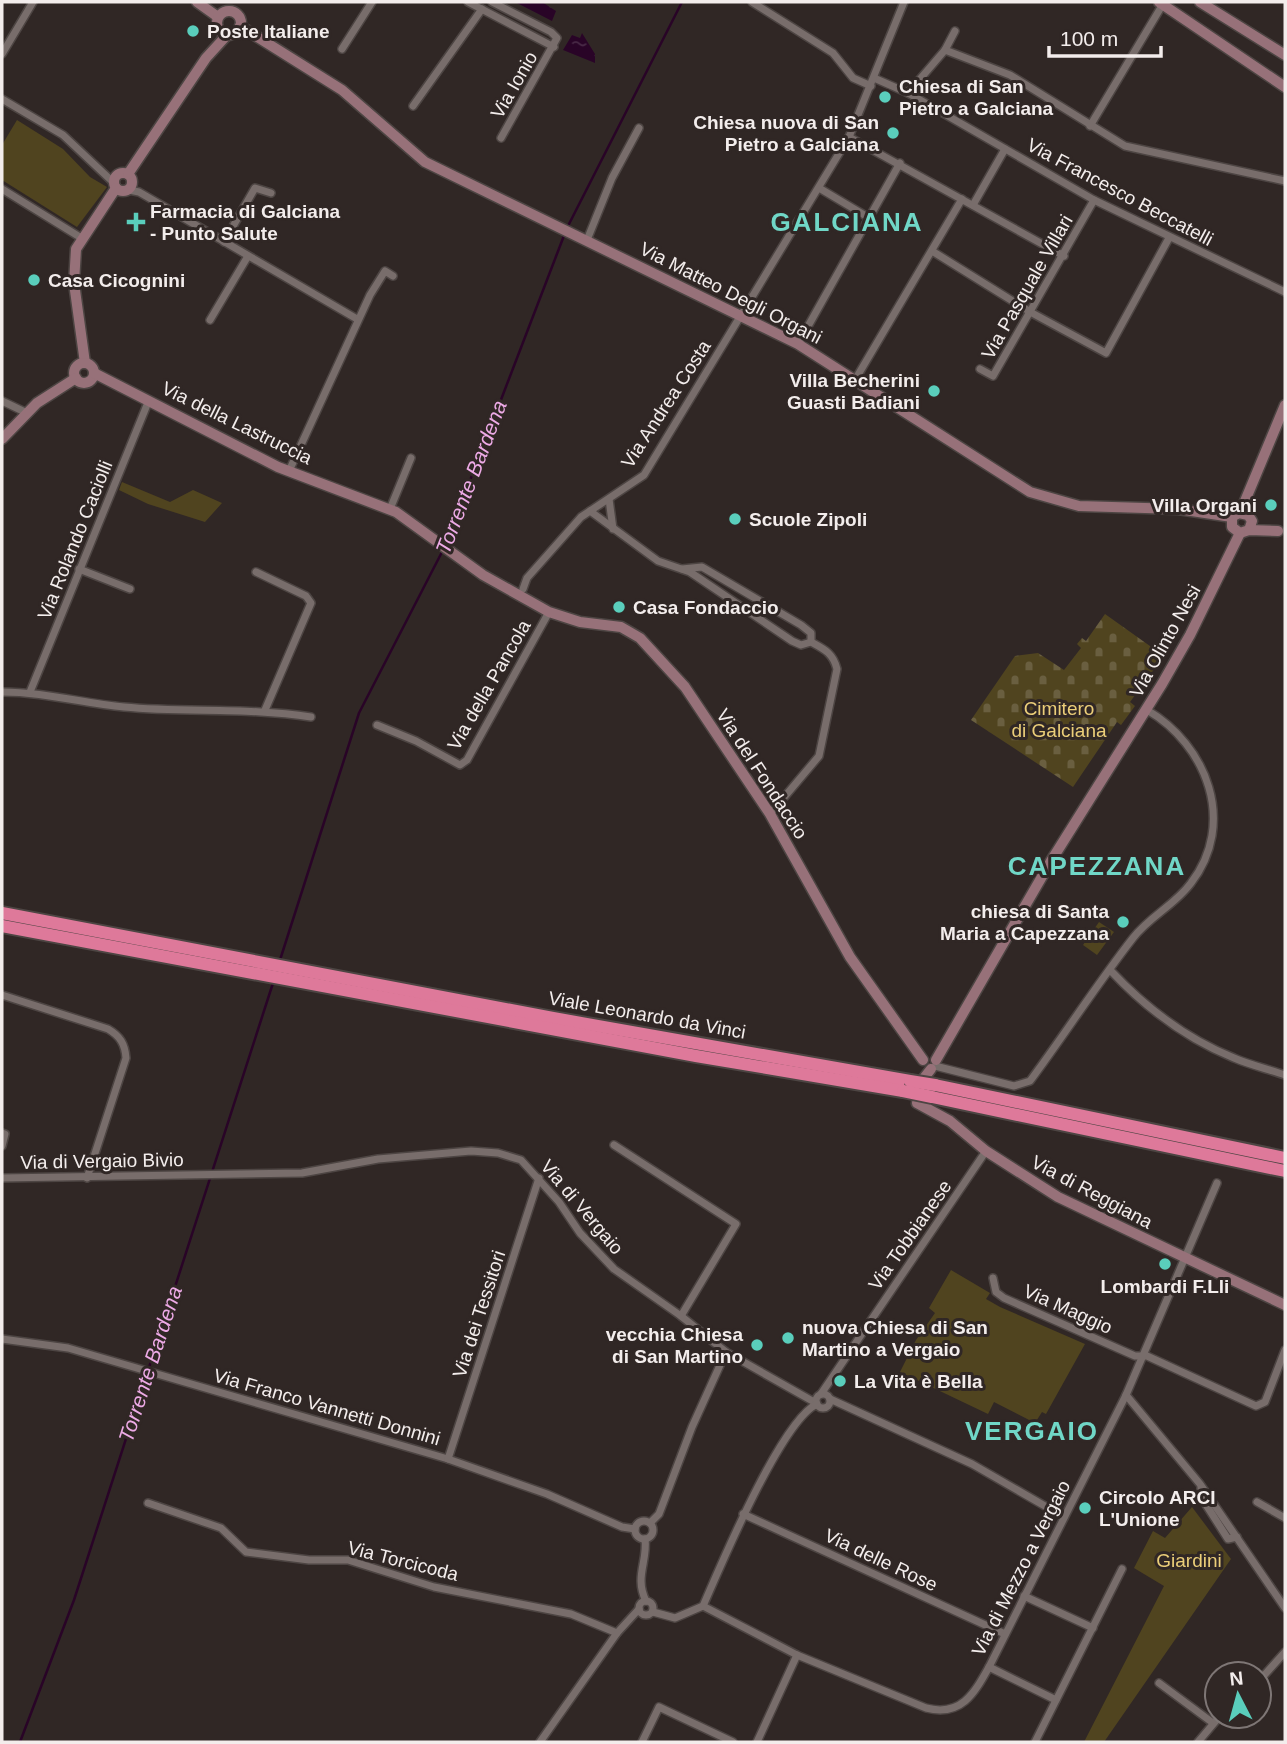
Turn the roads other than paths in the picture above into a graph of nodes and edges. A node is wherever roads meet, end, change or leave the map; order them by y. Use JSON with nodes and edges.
{"nodes":[{"id":1,"x":33,"y":2,"type":"edge"},
{"id":2,"x":197,"y":2,"type":"edge"},
{"id":3,"x":239,"y":2,"type":"edge"},
{"id":4,"x":372,"y":2,"type":"edge"},
{"id":5,"x":468,"y":2,"type":"edge"},
{"id":6,"x":492,"y":2,"type":"edge"},
{"id":7,"x":752,"y":2,"type":"edge"},
{"id":8,"x":904,"y":2,"type":"edge"},
{"id":9,"x":1200,"y":2,"type":"edge"},
{"id":10,"x":1161,"y":3,"type":"edge"},
{"id":11,"x":482,"y":9,"type":"junction"},
{"id":12,"x":234,"y":12,"type":"junction"},
{"id":13,"x":218,"y":17,"type":"junction"},
{"id":14,"x":240,"y":26,"type":"junction"},
{"id":15,"x":955,"y":31,"type":"dead end"},
{"id":16,"x":223,"y":33,"type":"junction"},
{"id":17,"x":554,"y":47,"type":"junction"},
{"id":18,"x":342,"y":49,"type":"dead end"},
{"id":19,"x":945,"y":50,"type":"junction"},
{"id":20,"x":2,"y":54,"type":"edge"},
{"id":21,"x":1285,"y":55,"type":"edge"},
{"id":22,"x":872,"y":82,"type":"junction"},
{"id":23,"x":1285,"y":87,"type":"edge"},
{"id":24,"x":908,"y":93,"type":"junction"},
{"id":25,"x":2,"y":99,"type":"edge"},
{"id":26,"x":413,"y":106,"type":"dead end"},
{"id":27,"x":1090,"y":126,"type":"junction"},
{"id":28,"x":639,"y":128,"type":"dead end"},
{"id":29,"x":849,"y":137,"type":"junction"},
{"id":30,"x":502,"y":138,"type":"dead end"},
{"id":31,"x":1005,"y":149,"type":"junction"},
{"id":32,"x":900,"y":163,"type":"junction"},
{"id":33,"x":1285,"y":181,"type":"edge"},
{"id":34,"x":125,"y":183,"type":"junction"},
{"id":35,"x":819,"y":188,"type":"junction"},
{"id":36,"x":2,"y":189,"type":"edge"},
{"id":37,"x":271,"y":193,"type":"dead end"},
{"id":38,"x":962,"y":199,"type":"junction"},
{"id":39,"x":1094,"y":200,"type":"junction"},
{"id":40,"x":973,"y":205,"type":"junction"},
{"id":41,"x":871,"y":219,"type":"junction"},
{"id":42,"x":1169,"y":238,"type":"junction"},
{"id":43,"x":83,"y":239,"type":"junction"},
{"id":44,"x":587,"y":240,"type":"junction"},
{"id":45,"x":224,"y":242,"type":"junction"},
{"id":46,"x":932,"y":251,"type":"junction"},
{"id":47,"x":248,"y":256,"type":"junction"},
{"id":48,"x":1064,"y":256,"type":"junction"},
{"id":49,"x":393,"y":276,"type":"dead end"},
{"id":50,"x":1285,"y":292,"type":"edge"},
{"id":51,"x":1032,"y":313,"type":"junction"},
{"id":52,"x":740,"y":317,"type":"junction"},
{"id":53,"x":357,"y":319,"type":"junction"},
{"id":54,"x":210,"y":320,"type":"dead end"},
{"id":55,"x":798,"y":344,"type":"junction"},
{"id":56,"x":85,"y":363,"type":"junction"},
{"id":57,"x":980,"y":369,"type":"dead end"},
{"id":58,"x":94,"y":373,"type":"junction"},
{"id":59,"x":76,"y":378,"type":"junction"},
{"id":60,"x":855,"y":380,"type":"junction"},
{"id":61,"x":149,"y":400,"type":"junction"},
{"id":62,"x":2,"y":401,"type":"edge"},
{"id":63,"x":1285,"y":405,"type":"edge"},
{"id":64,"x":27,"y":413,"type":"junction"},
{"id":65,"x":2,"y":439,"type":"edge"},
{"id":66,"x":411,"y":458,"type":"dead end"},
{"id":67,"x":289,"y":471,"type":"junction"},
{"id":68,"x":609,"y":499,"type":"junction"},
{"id":69,"x":390,"y":509,"type":"junction"},
{"id":70,"x":590,"y":511,"type":"junction"},
{"id":71,"x":1242,"y":523,"type":"junction"},
{"id":72,"x":613,"y":530,"type":"junction"},
{"id":73,"x":1282,"y":532,"type":"edge"},
{"id":74,"x":457,"y":556,"type":"joint"},
{"id":75,"x":79,"y":569,"type":"junction"},
{"id":76,"x":681,"y":569,"type":"junction"},
{"id":77,"x":704,"y":569,"type":"junction"},
{"id":78,"x":256,"y":572,"type":"dead end"},
{"id":79,"x":697,"y":577,"type":"junction"},
{"id":80,"x":130,"y":589,"type":"dead end"},
{"id":81,"x":521,"y":592,"type":"junction"},
{"id":82,"x":549,"y":612,"type":"junction"},
{"id":83,"x":811,"y":642,"type":"junction"},
{"id":84,"x":2,"y":692,"type":"edge"},
{"id":85,"x":30,"y":692,"type":"junction"},
{"id":86,"x":265,"y":710,"type":"junction"},
{"id":87,"x":1146,"y":710,"type":"junction"},
{"id":88,"x":311,"y":717,"type":"dead end"},
{"id":89,"x":377,"y":725,"type":"dead end"},
{"id":90,"x":770,"y":814,"type":"junction"},
{"id":91,"x":2,"y":912,"type":"edge"},
{"id":92,"x":2,"y":926,"type":"edge"},
{"id":93,"x":1111,"y":971,"type":"junction"},
{"id":94,"x":2,"y":995,"type":"edge"},
{"id":95,"x":930,"y":1062,"type":"junction"},
{"id":96,"x":1285,"y":1075,"type":"edge"},
{"id":97,"x":906,"y":1086,"type":"junction"},
{"id":98,"x":930,"y":1087,"type":"junction"},
{"id":99,"x":2,"y":1133,"type":"edge"},
{"id":100,"x":614,"y":1145,"type":"dead end"},
{"id":101,"x":2,"y":1146,"type":"edge"},
{"id":102,"x":986,"y":1151,"type":"junction"},
{"id":103,"x":1285,"y":1158,"type":"edge"},
{"id":104,"x":1285,"y":1171,"type":"edge"},
{"id":105,"x":203,"y":1175,"type":"joint"},
{"id":106,"x":2,"y":1178,"type":"edge"},
{"id":107,"x":87,"y":1178,"type":"junction"},
{"id":108,"x":539,"y":1178,"type":"junction"},
{"id":109,"x":1217,"y":1183,"type":"dead end"},
{"id":110,"x":1184,"y":1257,"type":"junction"},
{"id":111,"x":993,"y":1278,"type":"dead end"},
{"id":112,"x":1285,"y":1305,"type":"edge"},
{"id":113,"x":681,"y":1316,"type":"junction"},
{"id":114,"x":2,"y":1339,"type":"edge"},
{"id":115,"x":1285,"y":1350,"type":"edge"},
{"id":116,"x":726,"y":1353,"type":"junction"},
{"id":117,"x":1140,"y":1356,"type":"junction"},
{"id":118,"x":799,"y":1395,"type":"junction"},
{"id":119,"x":1126,"y":1395,"type":"junction"},
{"id":120,"x":827,"y":1397,"type":"junction"},
{"id":121,"x":817,"y":1404,"type":"junction"},
{"id":122,"x":826,"y":1408,"type":"junction"},
{"id":123,"x":853,"y":1411,"type":"junction"},
{"id":124,"x":799,"y":1419,"type":"junction"},
{"id":125,"x":449,"y":1459,"type":"junction"},
{"id":126,"x":1257,"y":1502,"type":"dead end"},
{"id":127,"x":148,"y":1503,"type":"dead end"},
{"id":128,"x":743,"y":1514,"type":"junction"},
{"id":129,"x":1064,"y":1517,"type":"junction"},
{"id":130,"x":1285,"y":1518,"type":"edge"},
{"id":131,"x":650,"y":1523,"type":"junction"},
{"id":132,"x":635,"y":1529,"type":"junction"},
{"id":133,"x":645,"y":1539,"type":"junction"},
{"id":134,"x":1122,"y":1569,"type":"dead end"},
{"id":135,"x":1024,"y":1596,"type":"junction"},
{"id":136,"x":646,"y":1601,"type":"junction"},
{"id":137,"x":704,"y":1606,"type":"junction"},
{"id":138,"x":1285,"y":1608,"type":"edge"},
{"id":139,"x":639,"y":1609,"type":"junction"},
{"id":140,"x":653,"y":1612,"type":"junction"},
{"id":141,"x":1093,"y":1628,"type":"junction"},
{"id":142,"x":617,"y":1633,"type":"junction"},
{"id":143,"x":1005,"y":1634,"type":"junction"},
{"id":144,"x":1285,"y":1653,"type":"edge"},
{"id":145,"x":797,"y":1655,"type":"junction"},
{"id":146,"x":1273,"y":1666,"type":"edge"},
{"id":147,"x":989,"y":1667,"type":"junction"},
{"id":148,"x":1159,"y":1683,"type":"dead end"},
{"id":149,"x":1056,"y":1700,"type":"junction"},
{"id":150,"x":1203,"y":1716,"type":"edge"},
{"id":151,"x":540,"y":1742,"type":"edge"},
{"id":152,"x":642,"y":1742,"type":"edge"},
{"id":153,"x":733,"y":1742,"type":"edge"},
{"id":154,"x":757,"y":1742,"type":"edge"},
{"id":155,"x":1035,"y":1742,"type":"edge"}],
"edges":[{"from":1,"to":20,"type":"street"},
{"from":2,"to":13,"type":"street"},
{"from":3,"to":12,"type":"street"},
{"from":4,"to":18,"type":"street"},
{"from":5,"to":11,"type":"street"},
{"from":6,"to":17,"type":"street"},
{"from":7,"to":22,"type":"street","name":"Via Francesco Beccatelli"},
{"from":8,"to":22,"type":"street","name":"Via Andrea Costa"},
{"from":9,"to":21,"type":"street"},
{"from":10,"to":23,"type":"street"},
{"from":10,"to":27,"type":"street"},
{"from":11,"to":17,"type":"street"},
{"from":11,"to":26,"type":"street"},
{"from":12,"to":13,"type":"street"},
{"from":12,"to":14,"type":"street"},
{"from":13,"to":16,"type":"street"},
{"from":14,"to":16,"type":"street"},
{"from":14,"to":44,"type":"street","name":"Via Matteo Degli Organi"},
{"from":15,"to":19,"type":"street"},
{"from":16,"to":34,"type":"street"},
{"from":17,"to":30,"type":"street","name":"Via Ionio"},
{"from":19,"to":24,"type":"street"},
{"from":19,"to":27,"type":"street"},
{"from":22,"to":24,"type":"street","name":"Via Francesco Beccatelli"},
{"from":22,"to":29,"type":"street","name":"Via Andrea Costa"},
{"from":24,"to":31,"type":"street","name":"Via Francesco Beccatelli"},
{"from":25,"to":34,"type":"street"},
{"from":27,"to":33,"type":"street"},
{"from":28,"to":44,"type":"street"},
{"from":29,"to":32,"type":"street"},
{"from":29,"to":35,"type":"street","name":"Via Andrea Costa"},
{"from":31,"to":39,"type":"street","name":"Via Francesco Beccatelli"},
{"from":31,"to":40,"type":"street"},
{"from":32,"to":38,"type":"street"},
{"from":32,"to":41,"type":"street"},
{"from":34,"to":43,"type":"street"},
{"from":34,"to":45,"type":"street"},
{"from":35,"to":41,"type":"street"},
{"from":35,"to":52,"type":"street","name":"Via Andrea Costa"},
{"from":36,"to":43,"type":"street"},
{"from":37,"to":45,"type":"street"},
{"from":38,"to":40,"type":"street"},
{"from":38,"to":46,"type":"street"},
{"from":39,"to":42,"type":"street","name":"Via Francesco Beccatelli"},
{"from":39,"to":48,"type":"street","name":"Via Pasquale Villari"},
{"from":40,"to":48,"type":"street"},
{"from":41,"to":55,"type":"street"},
{"from":42,"to":50,"type":"street","name":"Via Francesco Beccatelli"},
{"from":42,"to":51,"type":"street"},
{"from":43,"to":56,"type":"street"},
{"from":44,"to":52,"type":"street","name":"Via Matteo Degli Organi"},
{"from":45,"to":47,"type":"street"},
{"from":46,"to":51,"type":"street"},
{"from":46,"to":60,"type":"street"},
{"from":47,"to":53,"type":"street"},
{"from":47,"to":54,"type":"street"},
{"from":48,"to":51,"type":"street","name":"Via Pasquale Villari"},
{"from":49,"to":53,"type":"street"},
{"from":51,"to":57,"type":"street","name":"Via Pasquale Villari"},
{"from":52,"to":55,"type":"street","name":"Via Matteo Degli Organi"},
{"from":52,"to":68,"type":"street","name":"Via Andrea Costa"},
{"from":53,"to":67,"type":"street"},
{"from":55,"to":60,"type":"street","name":"Via Matteo Degli Organi"},
{"from":56,"to":58,"type":"street"},
{"from":56,"to":59,"type":"street"},
{"from":58,"to":59,"type":"street"},
{"from":58,"to":61,"type":"street","name":"Via della Lastruccia"},
{"from":59,"to":64,"type":"street"},
{"from":60,"to":71,"type":"street","name":"Via Matteo Degli Organi"},
{"from":61,"to":67,"type":"street","name":"Via della Lastruccia"},
{"from":61,"to":75,"type":"street","name":"Via Rolando Caciolli"},
{"from":62,"to":64,"type":"street"},
{"from":63,"to":71,"type":"street","name":"Via Olinto Nesi"},
{"from":64,"to":65,"type":"street"},
{"from":66,"to":69,"type":"street"},
{"from":67,"to":69,"type":"street","name":"Via della Lastruccia"},
{"from":68,"to":70,"type":"street","name":"Via Andrea Costa"},
{"from":68,"to":72,"type":"street"},
{"from":69,"to":74,"type":"street","name":"Via della Lastruccia"},
{"from":70,"to":72,"type":"street"},
{"from":70,"to":81,"type":"street","name":"Via Andrea Costa"},
{"from":71,"to":73,"type":"street","name":"Via Matteo Degli Organi"},
{"from":71,"to":87,"type":"street","name":"Via Olinto Nesi"},
{"from":72,"to":76,"type":"street"},
{"from":74,"to":81,"type":"street","name":"Via del Fondaccio"},
{"from":75,"to":80,"type":"street"},
{"from":75,"to":85,"type":"street","name":"Via Rolando Caciolli"},
{"from":76,"to":77,"type":"street"},
{"from":76,"to":79,"type":"street"},
{"from":77,"to":79,"type":"street"},
{"from":77,"to":83,"type":"street"},
{"from":78,"to":86,"type":"street"},
{"from":79,"to":83,"type":"street"},
{"from":81,"to":82,"type":"street","name":"Via del Fondaccio"},
{"from":82,"to":89,"type":"street","name":"Via della Pancola"},
{"from":82,"to":90,"type":"street","name":"Via del Fondaccio"},
{"from":83,"to":90,"type":"street"},
{"from":84,"to":85,"type":"street"},
{"from":85,"to":86,"type":"street"},
{"from":86,"to":88,"type":"street"},
{"from":87,"to":93,"type":"street"},
{"from":87,"to":95,"type":"street","name":"Via Olinto Nesi"},
{"from":90,"to":95,"type":"street","name":"Via del Fondaccio"},
{"from":91,"to":97,"type":"highway","name":"Viale Leonardo da Vinci"},
{"from":92,"to":97,"type":"highway","name":"Viale Leonardo da Vinci"},
{"from":93,"to":95,"type":"street"},
{"from":93,"to":96,"type":"street"},
{"from":94,"to":107,"type":"street"},
{"from":95,"to":98,"type":"street","name":"Via di Reggiana"},
{"from":97,"to":98,"type":"highway","name":"Viale Leonardo da Vinci","bridge":true},
{"from":98,"to":102,"type":"street","name":"Via di Reggiana"},
{"from":98,"to":103,"type":"highway","name":"Viale Leonardo da Vinci"},
{"from":98,"to":104,"type":"highway","name":"Viale Leonardo da Vinci"},
{"from":99,"to":101,"type":"street"},
{"from":100,"to":113,"type":"street"},
{"from":102,"to":110,"type":"street","name":"Via di Reggiana"},
{"from":102,"to":120,"type":"street","name":"Via Tobbianese"},
{"from":105,"to":107,"type":"street","name":"Via di Vergaio Bivio"},
{"from":105,"to":108,"type":"street","name":"Via di Vergaio"},
{"from":106,"to":107,"type":"street","name":"Via di Vergaio Bivio"},
{"from":108,"to":113,"type":"street","name":"Via di Vergaio"},
{"from":108,"to":125,"type":"street","name":"Via dei Tessitori"},
{"from":109,"to":110,"type":"street","name":"Via di Mezzo a Vergaio"},
{"from":110,"to":112,"type":"street","name":"Via di Reggiana"},
{"from":110,"to":117,"type":"street","name":"Via di Mezzo a Vergaio"},
{"from":111,"to":117,"type":"street","name":"Via Maggio"},
{"from":113,"to":116,"type":"street","name":"Via di Vergaio"},
{"from":114,"to":125,"type":"street","name":"Via Franco Vannetti Donnini"},
{"from":115,"to":117,"type":"street","name":"Via Maggio"},
{"from":116,"to":118,"type":"street","name":"Via di Vergaio"},
{"from":116,"to":131,"type":"street"},
{"from":117,"to":119,"type":"street","name":"Via di Mezzo a Vergaio"},
{"from":118,"to":121,"type":"street","name":"Via di Vergaio"},
{"from":118,"to":124,"type":"street"},
{"from":119,"to":129,"type":"street","name":"Via di Mezzo a Vergaio"},
{"from":119,"to":138,"type":"street"},
{"from":120,"to":121,"type":"street"},
{"from":120,"to":122,"type":"street"},
{"from":120,"to":123,"type":"street","name":"Via di Vergaio"},
{"from":121,"to":122,"type":"street","name":"Via di Vergaio"},
{"from":121,"to":124,"type":"street"},
{"from":122,"to":123,"type":"street","name":"Via di Vergaio"},
{"from":123,"to":129,"type":"street","name":"Via di Vergaio"},
{"from":124,"to":128,"type":"street"},
{"from":125,"to":132,"type":"street","name":"Via Franco Vannetti Donnini"},
{"from":126,"to":130,"type":"street"},
{"from":127,"to":142,"type":"street","name":"Via Torcicoda"},
{"from":128,"to":137,"type":"street"},
{"from":128,"to":143,"type":"street","name":"Via delle Rose"},
{"from":129,"to":135,"type":"street","name":"Via di Mezzo a Vergaio"},
{"from":131,"to":132,"type":"street"},
{"from":131,"to":133,"type":"street"},
{"from":132,"to":133,"type":"street"},
{"from":133,"to":136,"type":"street"},
{"from":134,"to":141,"type":"street"},
{"from":135,"to":141,"type":"street"},
{"from":135,"to":143,"type":"street","name":"Via di Mezzo a Vergaio"},
{"from":136,"to":139,"type":"street"},
{"from":136,"to":140,"type":"street"},
{"from":137,"to":140,"type":"street"},
{"from":137,"to":145,"type":"street","name":"Via di Mezzo a Vergaio"},
{"from":139,"to":140,"type":"street"},
{"from":139,"to":142,"type":"street"},
{"from":141,"to":149,"type":"street"},
{"from":142,"to":151,"type":"street"},
{"from":143,"to":147,"type":"street","name":"Via di Mezzo a Vergaio"},
{"from":144,"to":146,"type":"street"},
{"from":145,"to":147,"type":"street","name":"Via di Mezzo a Vergaio"},
{"from":145,"to":154,"type":"street"},
{"from":147,"to":149,"type":"street"},
{"from":148,"to":150,"type":"street"},
{"from":149,"to":155,"type":"street"},
{"from":152,"to":153,"type":"street"}]}
